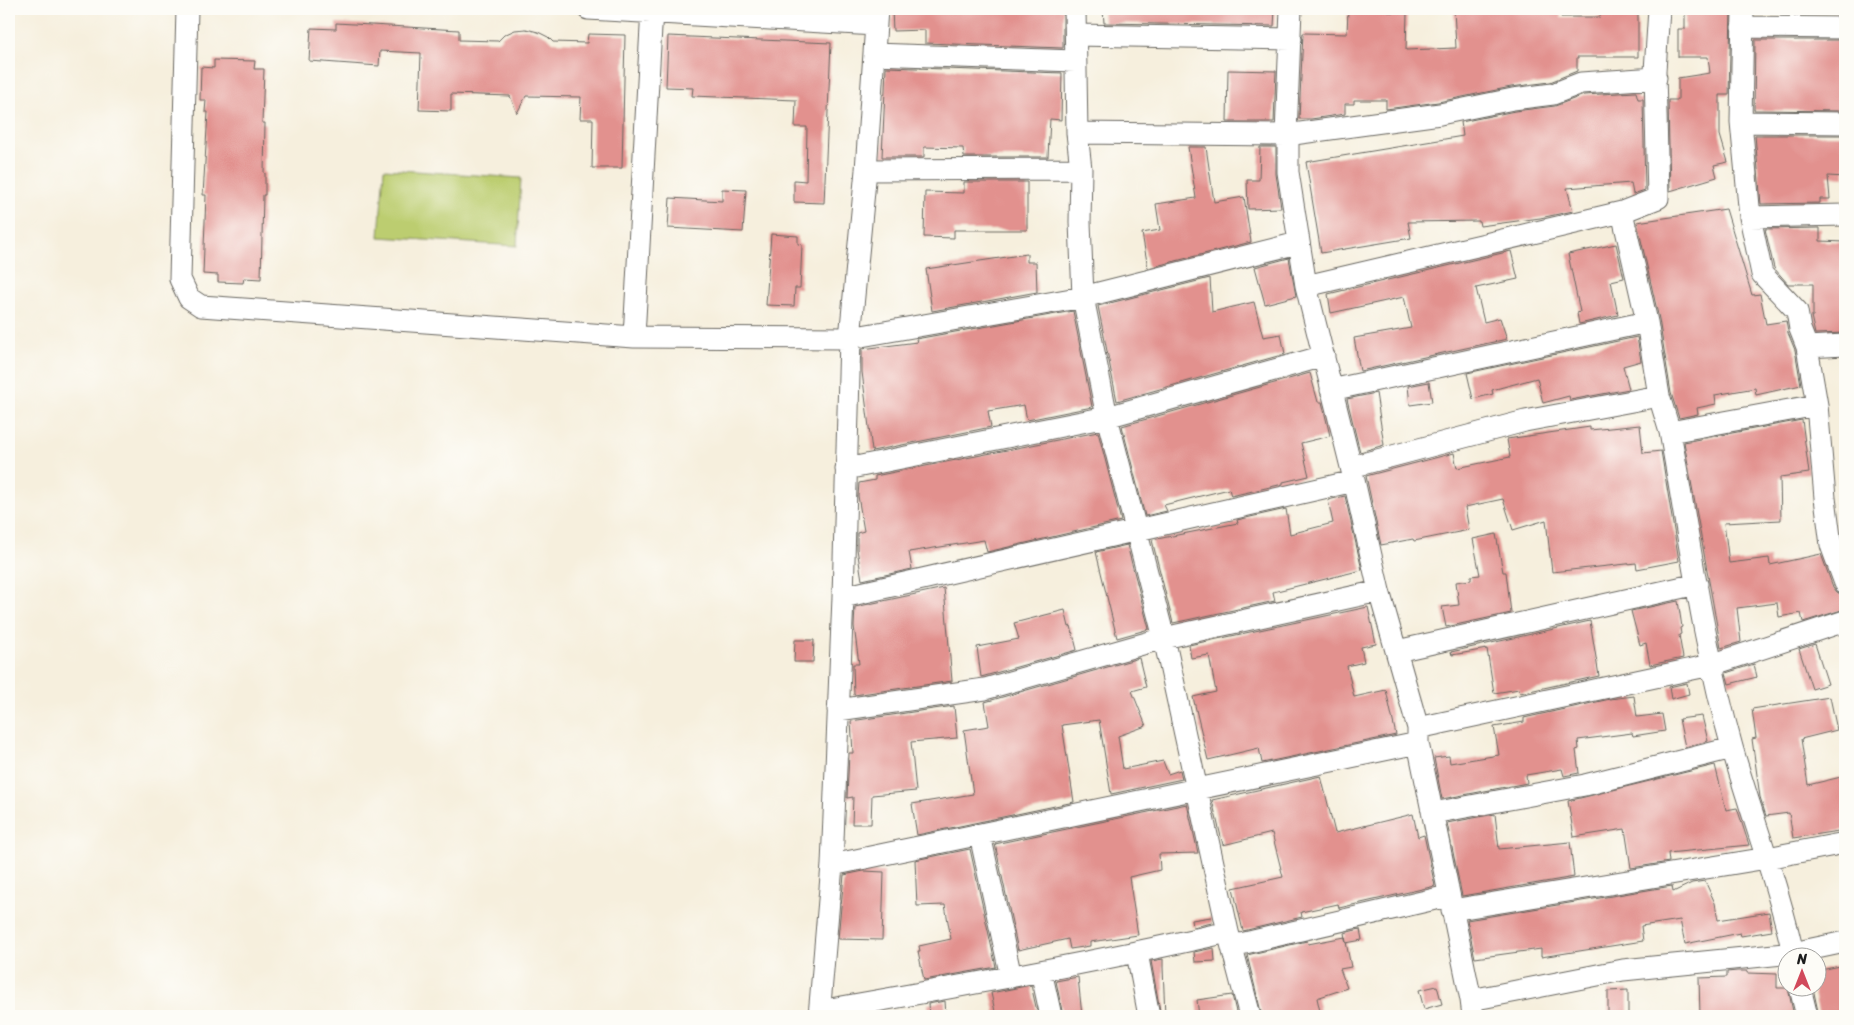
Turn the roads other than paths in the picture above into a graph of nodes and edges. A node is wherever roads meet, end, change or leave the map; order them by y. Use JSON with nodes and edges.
{"nodes":[{"id":1,"x":187,"y":9,"type":"edge"},
{"id":2,"x":588,"y":9,"type":"edge"},
{"id":3,"x":1075,"y":9,"type":"edge"},
{"id":4,"x":1291,"y":9,"type":"edge"},
{"id":5,"x":1659,"y":9,"type":"edge"},
{"id":6,"x":651,"y":11,"type":"edge"},
{"id":7,"x":876,"y":17,"type":"edge"},
{"id":8,"x":1742,"y":18,"type":"edge"},
{"id":9,"x":1845,"y":28,"type":"edge"},
{"id":10,"x":1076,"y":35,"type":"junction"},
{"id":11,"x":1291,"y":39,"type":"junction"},
{"id":12,"x":874,"y":54,"type":"junction"},
{"id":13,"x":1075,"y":61,"type":"junction"},
{"id":14,"x":1656,"y":78,"type":"junction"},
{"id":15,"x":1741,"y":122,"type":"junction"},
{"id":16,"x":1845,"y":123,"type":"edge"},
{"id":17,"x":1077,"y":133,"type":"junction"},
{"id":18,"x":1286,"y":135,"type":"junction"},
{"id":19,"x":1081,"y":169,"type":"junction"},
{"id":20,"x":866,"y":170,"type":"junction"},
{"id":21,"x":1622,"y":212,"type":"junction"},
{"id":22,"x":1845,"y":215,"type":"edge"},
{"id":23,"x":1750,"y":217,"type":"junction"},
{"id":24,"x":1298,"y":243,"type":"junction"},
{"id":25,"x":1306,"y":286,"type":"junction"},
{"id":26,"x":1083,"y":296,"type":"junction"},
{"id":27,"x":1647,"y":322,"type":"junction"},
{"id":28,"x":634,"y":337,"type":"junction"},
{"id":29,"x":850,"y":338,"type":"junction"},
{"id":30,"x":1845,"y":346,"type":"edge"},
{"id":31,"x":1806,"y":347,"type":"junction"},
{"id":32,"x":1324,"y":356,"type":"junction"},
{"id":33,"x":1331,"y":390,"type":"junction"},
{"id":34,"x":1659,"y":396,"type":"junction"},
{"id":35,"x":1817,"y":405,"type":"junction"},
{"id":36,"x":1107,"y":417,"type":"junction"},
{"id":37,"x":1670,"y":432,"type":"junction"},
{"id":38,"x":846,"y":469,"type":"junction"},
{"id":39,"x":1352,"y":474,"type":"junction"},
{"id":40,"x":1135,"y":530,"type":"junction"},
{"id":41,"x":1845,"y":583,"type":"edge"},
{"id":42,"x":1697,"y":584,"type":"junction"},
{"id":43,"x":1379,"y":591,"type":"junction"},
{"id":44,"x":843,"y":596,"type":"junction"},
{"id":45,"x":1845,"y":621,"type":"edge"},
{"id":46,"x":1164,"y":638,"type":"junction"},
{"id":47,"x":1397,"y":651,"type":"junction"},
{"id":48,"x":1711,"y":665,"type":"junction"},
{"id":49,"x":838,"y":710,"type":"junction"},
{"id":50,"x":1418,"y":736,"type":"junction"},
{"id":51,"x":1732,"y":748,"type":"junction"},
{"id":52,"x":1197,"y":790,"type":"junction"},
{"id":53,"x":1433,"y":813,"type":"junction"},
{"id":54,"x":980,"y":835,"type":"junction"},
{"id":55,"x":1845,"y":843,"type":"edge"},
{"id":56,"x":1767,"y":858,"type":"junction"},
{"id":57,"x":832,"y":865,"type":"junction"},
{"id":58,"x":1450,"y":903,"type":"junction"},
{"id":59,"x":1230,"y":939,"type":"junction"},
{"id":60,"x":1845,"y":942,"type":"edge"},
{"id":61,"x":1792,"y":948,"type":"edge"},
{"id":62,"x":1821,"y":948,"type":"edge"},
{"id":63,"x":1137,"y":953,"type":"junction"},
{"id":64,"x":1776,"y":957,"type":"edge"},
{"id":65,"x":1041,"y":971,"type":"junction"},
{"id":66,"x":1011,"y":978,"type":"junction"},
{"id":67,"x":1802,"y":998,"type":"edge"},
{"id":68,"x":1472,"y":1008,"type":"edge"},
{"id":69,"x":820,"y":1014,"type":"edge"},
{"id":70,"x":1051,"y":1016,"type":"edge"},
{"id":71,"x":1149,"y":1016,"type":"edge"},
{"id":72,"x":1250,"y":1016,"type":"edge"},
{"id":73,"x":1806,"y":1016,"type":"edge"}],
"edges":[{"from":1,"to":28,"type":"street"},
{"from":2,"to":6,"type":"street"},
{"from":3,"to":10,"type":"street"},
{"from":4,"to":11,"type":"street"},
{"from":5,"to":14,"type":"street"},
{"from":6,"to":7,"type":"street"},
{"from":6,"to":28,"type":"street"},
{"from":7,"to":12,"type":"street"},
{"from":8,"to":9,"type":"street"},
{"from":8,"to":15,"type":"street"},
{"from":10,"to":11,"type":"street"},
{"from":10,"to":13,"type":"street"},
{"from":11,"to":18,"type":"street"},
{"from":12,"to":13,"type":"street"},
{"from":12,"to":20,"type":"street"},
{"from":13,"to":17,"type":"street"},
{"from":14,"to":18,"type":"street"},
{"from":14,"to":21,"type":"street"},
{"from":15,"to":16,"type":"street"},
{"from":15,"to":23,"type":"street"},
{"from":17,"to":18,"type":"street"},
{"from":17,"to":19,"type":"street"},
{"from":18,"to":24,"type":"street"},
{"from":19,"to":20,"type":"street"},
{"from":19,"to":26,"type":"street"},
{"from":20,"to":29,"type":"street"},
{"from":21,"to":25,"type":"street"},
{"from":21,"to":27,"type":"street"},
{"from":22,"to":23,"type":"street"},
{"from":23,"to":31,"type":"street"},
{"from":24,"to":25,"type":"street"},
{"from":24,"to":26,"type":"street"},
{"from":25,"to":32,"type":"street"},
{"from":26,"to":29,"type":"street"},
{"from":26,"to":36,"type":"street"},
{"from":27,"to":33,"type":"street"},
{"from":27,"to":34,"type":"street"},
{"from":28,"to":29,"type":"street"},
{"from":29,"to":38,"type":"street"},
{"from":30,"to":31,"type":"street"},
{"from":31,"to":35,"type":"street"},
{"from":32,"to":33,"type":"street"},
{"from":32,"to":36,"type":"street"},
{"from":33,"to":39,"type":"street"},
{"from":34,"to":37,"type":"street"},
{"from":34,"to":39,"type":"street"},
{"from":35,"to":37,"type":"street"},
{"from":35,"to":41,"type":"street"},
{"from":36,"to":38,"type":"street"},
{"from":36,"to":40,"type":"street"},
{"from":37,"to":42,"type":"street"},
{"from":38,"to":44,"type":"street"},
{"from":39,"to":40,"type":"street"},
{"from":39,"to":43,"type":"street"},
{"from":40,"to":44,"type":"street"},
{"from":40,"to":46,"type":"street"},
{"from":42,"to":47,"type":"street"},
{"from":42,"to":48,"type":"street"},
{"from":43,"to":46,"type":"street"},
{"from":43,"to":47,"type":"street"},
{"from":44,"to":49,"type":"street"},
{"from":45,"to":48,"type":"street"},
{"from":46,"to":49,"type":"street"},
{"from":46,"to":52,"type":"street"},
{"from":47,"to":50,"type":"street"},
{"from":48,"to":50,"type":"street"},
{"from":48,"to":51,"type":"street"},
{"from":49,"to":57,"type":"street"},
{"from":50,"to":52,"type":"street"},
{"from":50,"to":53,"type":"street"},
{"from":51,"to":53,"type":"street"},
{"from":51,"to":56,"type":"street"},
{"from":52,"to":54,"type":"street"},
{"from":52,"to":59,"type":"street"},
{"from":53,"to":58,"type":"street"},
{"from":54,"to":57,"type":"street"},
{"from":54,"to":66,"type":"street"},
{"from":55,"to":56,"type":"street"},
{"from":56,"to":58,"type":"street"},
{"from":56,"to":61,"type":"street"},
{"from":57,"to":69,"type":"street"},
{"from":58,"to":59,"type":"street"},
{"from":58,"to":68,"type":"street"},
{"from":59,"to":63,"type":"street"},
{"from":59,"to":72,"type":"street"},
{"from":60,"to":62,"type":"street"},
{"from":63,"to":65,"type":"street"},
{"from":63,"to":71,"type":"street"},
{"from":64,"to":68,"type":"street"},
{"from":65,"to":66,"type":"street"},
{"from":65,"to":70,"type":"street"},
{"from":66,"to":69,"type":"street"},
{"from":67,"to":73,"type":"street"}]}
